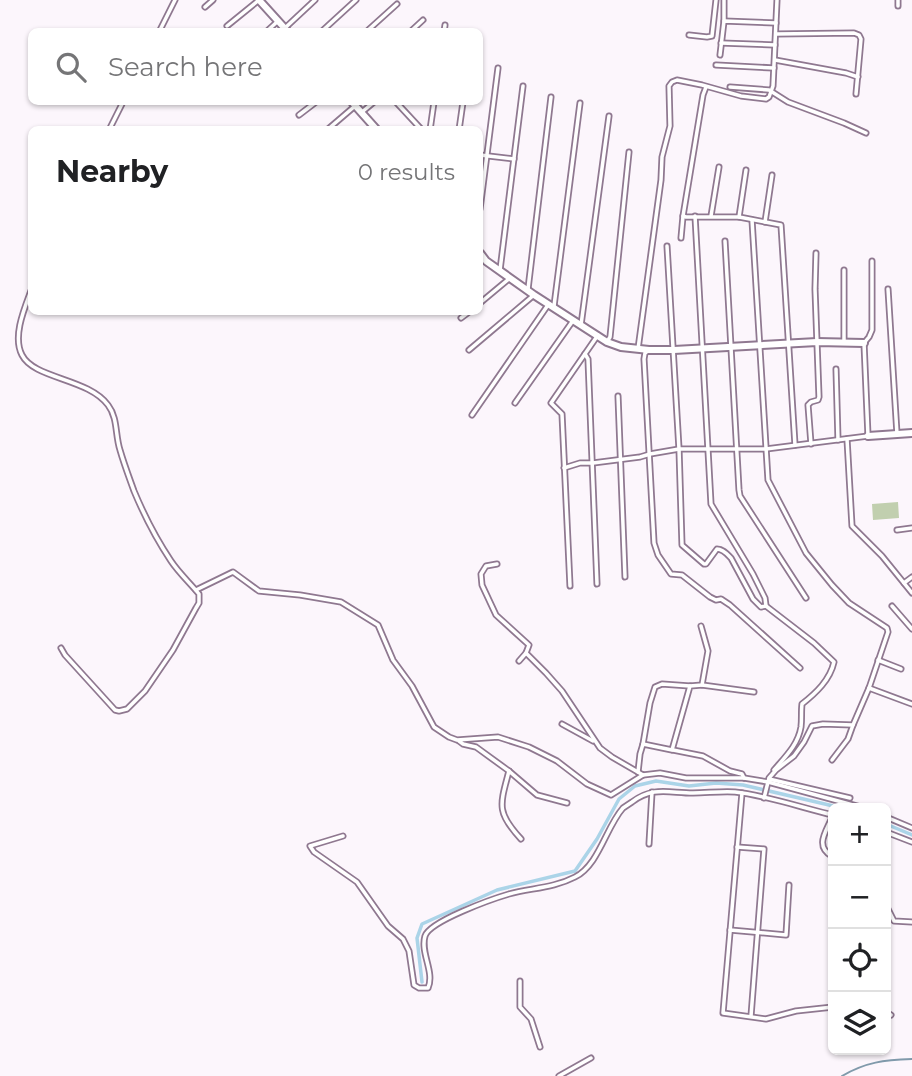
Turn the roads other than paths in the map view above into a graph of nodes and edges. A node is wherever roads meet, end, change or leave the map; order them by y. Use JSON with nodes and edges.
{"nodes":[{"id":1,"x":175,"y":0,"type":"edge"},
{"id":2,"x":213,"y":0,"type":"edge"},
{"id":3,"x":259,"y":0,"type":"edge"},
{"id":4,"x":315,"y":0,"type":"edge"},
{"id":5,"x":356,"y":0,"type":"edge"},
{"id":6,"x":716,"y":0,"type":"edge"},
{"id":7,"x":724,"y":0,"type":"edge"},
{"id":8,"x":777,"y":0,"type":"edge"},
{"id":9,"x":898,"y":0,"type":"edge"},
{"id":10,"x":397,"y":4,"type":"dead end"},
{"id":11,"x":898,"y":6,"type":"dead end"},
{"id":12,"x":205,"y":7,"type":"dead end"},
{"id":13,"x":423,"y":20,"type":"dead end"},
{"id":14,"x":278,"y":21,"type":"junction"},
{"id":15,"x":724,"y":21,"type":"junction"},
{"id":16,"x":776,"y":23,"type":"junction"},
{"id":17,"x":445,"y":25,"type":"dead end"},
{"id":18,"x":227,"y":26,"type":"dead end"},
{"id":19,"x":161,"y":28,"type":"edge"},
{"id":20,"x":270,"y":28,"type":"edge"},
{"id":21,"x":284,"y":28,"type":"edge"},
{"id":22,"x":288,"y":28,"type":"edge"},
{"id":23,"x":325,"y":28,"type":"edge"},
{"id":24,"x":370,"y":28,"type":"edge"},
{"id":25,"x":414,"y":28,"type":"edge"},
{"id":26,"x":445,"y":28,"type":"edge"},
{"id":27,"x":689,"y":34,"type":"dead end"},
{"id":28,"x":776,"y":34,"type":"junction"},
{"id":29,"x":721,"y":43,"type":"junction"},
{"id":30,"x":775,"y":45,"type":"junction"},
{"id":31,"x":720,"y":55,"type":"dead end"},
{"id":32,"x":775,"y":60,"type":"junction"},
{"id":33,"x":716,"y":65,"type":"dead end"},
{"id":34,"x":498,"y":68,"type":"dead end"},
{"id":35,"x":774,"y":68,"type":"junction"},
{"id":36,"x":858,"y":77,"type":"junction"},
{"id":37,"x":523,"y":86,"type":"dead end"},
{"id":38,"x":706,"y":87,"type":"junction"},
{"id":39,"x":730,"y":87,"type":"dead end"},
{"id":40,"x":772,"y":91,"type":"junction"},
{"id":41,"x":856,"y":94,"type":"dead end"},
{"id":42,"x":551,"y":97,"type":"dead end"},
{"id":43,"x":580,"y":103,"type":"dead end"},
{"id":44,"x":122,"y":105,"type":"edge"},
{"id":45,"x":312,"y":105,"type":"edge"},
{"id":46,"x":353,"y":105,"type":"edge"},
{"id":47,"x":355,"y":105,"type":"edge"},
{"id":48,"x":370,"y":105,"type":"edge"},
{"id":49,"x":399,"y":105,"type":"edge"},
{"id":50,"x":434,"y":105,"type":"edge"},
{"id":51,"x":463,"y":105,"type":"edge"},
{"id":52,"x":362,"y":112,"type":"junction"},
{"id":53,"x":299,"y":115,"type":"dead end"},
{"id":54,"x":609,"y":116,"type":"dead end"},
{"id":55,"x":111,"y":126,"type":"edge"},
{"id":56,"x":331,"y":126,"type":"edge"},
{"id":57,"x":374,"y":126,"type":"edge"},
{"id":58,"x":418,"y":126,"type":"edge"},
{"id":59,"x":431,"y":126,"type":"edge"},
{"id":60,"x":460,"y":126,"type":"edge"},
{"id":61,"x":866,"y":133,"type":"dead end"},
{"id":62,"x":629,"y":152,"type":"dead end"},
{"id":63,"x":483,"y":156,"type":"edge"},
{"id":64,"x":486,"y":156,"type":"junction"},
{"id":65,"x":514,"y":159,"type":"junction"},
{"id":66,"x":719,"y":167,"type":"dead end"},
{"id":67,"x":746,"y":170,"type":"dead end"},
{"id":68,"x":772,"y":175,"type":"dead end"},
{"id":69,"x":483,"y":182,"type":"edge"},
{"id":70,"x":683,"y":216,"type":"junction"},
{"id":71,"x":695,"y":216,"type":"junction"},
{"id":72,"x":711,"y":216,"type":"junction"},
{"id":73,"x":739,"y":217,"type":"junction"},
{"id":74,"x":752,"y":220,"type":"junction"},
{"id":75,"x":765,"y":222,"type":"junction"},
{"id":76,"x":681,"y":238,"type":"dead end"},
{"id":77,"x":725,"y":241,"type":"dead end"},
{"id":78,"x":667,"y":246,"type":"dead end"},
{"id":79,"x":816,"y":253,"type":"dead end"},
{"id":80,"x":483,"y":257,"type":"edge"},
{"id":81,"x":486,"y":261,"type":"junction"},
{"id":82,"x":872,"y":261,"type":"dead end"},
{"id":83,"x":483,"y":264,"type":"edge"},
{"id":84,"x":500,"y":270,"type":"junction"},
{"id":85,"x":844,"y":270,"type":"dead end"},
{"id":86,"x":510,"y":278,"type":"junction"},
{"id":87,"x":888,"y":289,"type":"dead end"},
{"id":88,"x":531,"y":293,"type":"junction"},
{"id":89,"x":483,"y":300,"type":"edge"},
{"id":90,"x":28,"y":303,"type":"edge"},
{"id":91,"x":551,"y":306,"type":"junction"},
{"id":92,"x":465,"y":315,"type":"edge"},
{"id":93,"x":461,"y":318,"type":"dead end"},
{"id":94,"x":574,"y":320,"type":"junction"},
{"id":95,"x":581,"y":325,"type":"junction"},
{"id":96,"x":598,"y":335,"type":"junction"},
{"id":97,"x":607,"y":342,"type":"junction"},
{"id":98,"x":817,"y":342,"type":"junction"},
{"id":99,"x":844,"y":342,"type":"junction"},
{"id":100,"x":788,"y":343,"type":"junction"},
{"id":101,"x":864,"y":343,"type":"junction"},
{"id":102,"x":759,"y":345,"type":"junction"},
{"id":103,"x":731,"y":348,"type":"junction"},
{"id":104,"x":638,"y":349,"type":"junction"},
{"id":105,"x":702,"y":349,"type":"junction"},
{"id":106,"x":468,"y":350,"type":"dead end"},
{"id":107,"x":649,"y":350,"type":"junction"},
{"id":108,"x":674,"y":350,"type":"junction"},
{"id":109,"x":584,"y":354,"type":"junction"},
{"id":110,"x":836,"y":369,"type":"dead end"},
{"id":111,"x":618,"y":396,"type":"dead end"},
{"id":112,"x":515,"y":403,"type":"dead end"},
{"id":113,"x":472,"y":415,"type":"dead end"},
{"id":114,"x":912,"y":433,"type":"edge"},
{"id":115,"x":897,"y":434,"type":"junction"},
{"id":116,"x":868,"y":436,"type":"junction"},
{"id":117,"x":847,"y":439,"type":"junction"},
{"id":118,"x":838,"y":440,"type":"junction"},
{"id":119,"x":811,"y":444,"type":"junction"},
{"id":120,"x":795,"y":445,"type":"junction"},
{"id":121,"x":679,"y":449,"type":"junction"},
{"id":122,"x":708,"y":449,"type":"junction"},
{"id":123,"x":737,"y":449,"type":"junction"},
{"id":124,"x":766,"y":449,"type":"junction"},
{"id":125,"x":650,"y":454,"type":"junction"},
{"id":126,"x":621,"y":460,"type":"junction"},
{"id":127,"x":593,"y":463,"type":"junction"},
{"id":128,"x":564,"y":468,"type":"junction"},
{"id":129,"x":912,"y":528,"type":"edge"},
{"id":130,"x":897,"y":530,"type":"dead end"},
{"id":131,"x":497,"y":564,"type":"dead end"},
{"id":132,"x":912,"y":576,"type":"edge"},
{"id":133,"x":625,"y":577,"type":"dead end"},
{"id":134,"x":904,"y":583,"type":"junction"},
{"id":135,"x":597,"y":584,"type":"dead end"},
{"id":136,"x":570,"y":586,"type":"dead end"},
{"id":137,"x":195,"y":590,"type":"junction"},
{"id":138,"x":912,"y":593,"type":"edge"},
{"id":139,"x":806,"y":598,"type":"dead end"},
{"id":140,"x":892,"y":606,"type":"dead end"},
{"id":141,"x":766,"y":607,"type":"junction"},
{"id":142,"x":701,"y":626,"type":"dead end"},
{"id":143,"x":912,"y":629,"type":"edge"},
{"id":144,"x":61,"y":648,"type":"dead end"},
{"id":145,"x":526,"y":653,"type":"junction"},
{"id":146,"x":878,"y":660,"type":"junction"},
{"id":147,"x":519,"y":661,"type":"dead end"},
{"id":148,"x":800,"y":668,"type":"dead end"},
{"id":149,"x":901,"y":669,"type":"dead end"},
{"id":150,"x":702,"y":685,"type":"junction"},
{"id":151,"x":690,"y":686,"type":"junction"},
{"id":152,"x":869,"y":688,"type":"junction"},
{"id":153,"x":754,"y":692,"type":"dead end"},
{"id":154,"x":912,"y":704,"type":"edge"},
{"id":155,"x":562,"y":724,"type":"dead end"},
{"id":156,"x":853,"y":725,"type":"junction"},
{"id":157,"x":457,"y":740,"type":"junction"},
{"id":158,"x":594,"y":742,"type":"junction"},
{"id":159,"x":643,"y":744,"type":"junction"},
{"id":160,"x":672,"y":750,"type":"junction"},
{"id":161,"x":832,"y":760,"type":"dead end"},
{"id":162,"x":509,"y":771,"type":"junction"},
{"id":163,"x":638,"y":772,"type":"junction"},
{"id":164,"x":643,"y":775,"type":"junction"},
{"id":165,"x":744,"y":778,"type":"junction"},
{"id":166,"x":769,"y":780,"type":"junction"},
{"id":167,"x":652,"y":792,"type":"junction"},
{"id":168,"x":742,"y":793,"type":"junction"},
{"id":169,"x":764,"y":798,"type":"junction"},
{"id":170,"x":850,"y":798,"type":"dead end"},
{"id":171,"x":568,"y":803,"type":"dead end"},
{"id":172,"x":847,"y":803,"type":"edge"},
{"id":173,"x":828,"y":814,"type":"edge"},
{"id":174,"x":891,"y":819,"type":"edge"},
{"id":175,"x":828,"y":827,"type":"edge"},
{"id":176,"x":912,"y":828,"type":"edge"},
{"id":177,"x":891,"y":834,"type":"edge"},
{"id":178,"x":343,"y":836,"type":"dead end"},
{"id":179,"x":522,"y":839,"type":"dead end"},
{"id":180,"x":912,"y":842,"type":"edge"},
{"id":181,"x":649,"y":844,"type":"dead end"},
{"id":182,"x":737,"y":847,"type":"junction"},
{"id":183,"x":828,"y":853,"type":"edge"},
{"id":184,"x":789,"y":885,"type":"dead end"},
{"id":185,"x":891,"y":915,"type":"edge"},
{"id":186,"x":912,"y":922,"type":"edge"},
{"id":187,"x":730,"y":930,"type":"junction"},
{"id":188,"x":757,"y":933,"type":"junction"},
{"id":189,"x":520,"y":981,"type":"dead end"},
{"id":190,"x":828,"y":1008,"type":"edge"},
{"id":191,"x":751,"y":1016,"type":"junction"},
{"id":192,"x":540,"y":1047,"type":"dead end"},
{"id":193,"x":590,"y":1058,"type":"dead end"},
{"id":194,"x":559,"y":1076,"type":"edge"}],
"edges":[{"from":1,"to":19,"type":"street"},
{"from":2,"to":12,"type":"street"},
{"from":3,"to":14,"type":"street"},
{"from":3,"to":18,"type":"street"},
{"from":4,"to":22,"type":"street"},
{"from":5,"to":23,"type":"street"},
{"from":6,"to":27,"type":"street"},
{"from":7,"to":15,"type":"street"},
{"from":8,"to":16,"type":"street"},
{"from":9,"to":11,"type":"street"},
{"from":10,"to":24,"type":"street"},
{"from":13,"to":25,"type":"street"},
{"from":14,"to":20,"type":"street"},
{"from":14,"to":21,"type":"street"},
{"from":15,"to":16,"type":"street"},
{"from":15,"to":29,"type":"street"},
{"from":16,"to":28,"type":"street"},
{"from":17,"to":26,"type":"street"},
{"from":28,"to":30,"type":"street"},
{"from":28,"to":36,"type":"street"},
{"from":29,"to":30,"type":"street"},
{"from":29,"to":31,"type":"street"},
{"from":30,"to":32,"type":"street"},
{"from":32,"to":35,"type":"street"},
{"from":32,"to":36,"type":"street"},
{"from":33,"to":35,"type":"street"},
{"from":34,"to":64,"type":"street"},
{"from":35,"to":40,"type":"street"},
{"from":36,"to":41,"type":"street"},
{"from":37,"to":65,"type":"street"},
{"from":38,"to":40,"type":"street"},
{"from":38,"to":70,"type":"street"},
{"from":38,"to":104,"type":"street"},
{"from":39,"to":40,"type":"street"},
{"from":40,"to":61,"type":"street"},
{"from":42,"to":88,"type":"street"},
{"from":43,"to":91,"type":"street"},
{"from":44,"to":55,"type":"street"},
{"from":45,"to":53,"type":"street"},
{"from":46,"to":56,"type":"street"},
{"from":47,"to":52,"type":"street"},
{"from":48,"to":52,"type":"street"},
{"from":49,"to":58,"type":"street"},
{"from":50,"to":59,"type":"street"},
{"from":51,"to":60,"type":"street"},
{"from":52,"to":57,"type":"street"},
{"from":54,"to":95,"type":"street"},
{"from":62,"to":97,"type":"street"},
{"from":63,"to":64,"type":"street"},
{"from":64,"to":65,"type":"street"},
{"from":64,"to":69,"type":"street"},
{"from":65,"to":84,"type":"street"},
{"from":66,"to":72,"type":"street"},
{"from":67,"to":73,"type":"street"},
{"from":68,"to":75,"type":"street"},
{"from":70,"to":71,"type":"street"},
{"from":70,"to":76,"type":"street"},
{"from":71,"to":72,"type":"street"},
{"from":71,"to":105,"type":"street"},
{"from":72,"to":73,"type":"street"},
{"from":73,"to":74,"type":"street"},
{"from":74,"to":75,"type":"street"},
{"from":74,"to":102,"type":"street"},
{"from":75,"to":100,"type":"street"},
{"from":77,"to":103,"type":"street"},
{"from":78,"to":108,"type":"street"},
{"from":79,"to":98,"type":"street"},
{"from":80,"to":81,"type":"street"},
{"from":81,"to":83,"type":"street"},
{"from":81,"to":84,"type":"street"},
{"from":82,"to":101,"type":"street"},
{"from":84,"to":86,"type":"street"},
{"from":85,"to":99,"type":"street"},
{"from":86,"to":88,"type":"street"},
{"from":86,"to":89,"type":"street"},
{"from":87,"to":115,"type":"street"},
{"from":88,"to":91,"type":"street"},
{"from":88,"to":106,"type":"street"},
{"from":90,"to":137,"type":"street"},
{"from":91,"to":94,"type":"street"},
{"from":91,"to":113,"type":"street"},
{"from":92,"to":93,"type":"street"},
{"from":94,"to":95,"type":"street"},
{"from":94,"to":112,"type":"street"},
{"from":95,"to":96,"type":"street"},
{"from":96,"to":97,"type":"street"},
{"from":96,"to":109,"type":"street"},
{"from":97,"to":104,"type":"street"},
{"from":98,"to":99,"type":"street"},
{"from":98,"to":100,"type":"street"},
{"from":98,"to":119,"type":"street"},
{"from":99,"to":101,"type":"street"},
{"from":100,"to":102,"type":"street"},
{"from":100,"to":120,"type":"street"},
{"from":101,"to":116,"type":"street"},
{"from":102,"to":103,"type":"street"},
{"from":102,"to":124,"type":"street"},
{"from":103,"to":105,"type":"street"},
{"from":103,"to":123,"type":"street"},
{"from":104,"to":107,"type":"street"},
{"from":105,"to":108,"type":"street"},
{"from":105,"to":122,"type":"street"},
{"from":107,"to":108,"type":"street"},
{"from":107,"to":125,"type":"street"},
{"from":108,"to":121,"type":"street"},
{"from":109,"to":127,"type":"street"},
{"from":109,"to":128,"type":"street"},
{"from":110,"to":118,"type":"street"},
{"from":111,"to":126,"type":"street"},
{"from":114,"to":115,"type":"street"},
{"from":115,"to":116,"type":"street"},
{"from":116,"to":117,"type":"street"},
{"from":117,"to":118,"type":"street"},
{"from":117,"to":134,"type":"street"},
{"from":118,"to":119,"type":"street"},
{"from":119,"to":120,"type":"street"},
{"from":120,"to":124,"type":"street"},
{"from":121,"to":122,"type":"street"},
{"from":121,"to":125,"type":"street"},
{"from":121,"to":141,"type":"street"},
{"from":122,"to":123,"type":"street"},
{"from":122,"to":141,"type":"street"},
{"from":123,"to":124,"type":"street"},
{"from":123,"to":139,"type":"street"},
{"from":124,"to":146,"type":"street"},
{"from":125,"to":126,"type":"street"},
{"from":125,"to":148,"type":"street"},
{"from":126,"to":127,"type":"street"},
{"from":126,"to":133,"type":"street"},
{"from":127,"to":128,"type":"street"},
{"from":127,"to":135,"type":"street"},
{"from":128,"to":136,"type":"street"},
{"from":129,"to":130,"type":"street"},
{"from":131,"to":145,"type":"street"},
{"from":132,"to":134,"type":"street"},
{"from":134,"to":138,"type":"street"},
{"from":137,"to":144,"type":"street"},
{"from":137,"to":157,"type":"street"},
{"from":140,"to":143,"type":"street"},
{"from":141,"to":166,"type":"street"},
{"from":142,"to":150,"type":"street"},
{"from":145,"to":147,"type":"street"},
{"from":145,"to":158,"type":"street"},
{"from":146,"to":149,"type":"street"},
{"from":146,"to":152,"type":"street"},
{"from":150,"to":151,"type":"street"},
{"from":150,"to":153,"type":"street"},
{"from":151,"to":159,"type":"street"},
{"from":151,"to":160,"type":"street"},
{"from":152,"to":154,"type":"street"},
{"from":152,"to":156,"type":"street"},
{"from":155,"to":158,"type":"street"},
{"from":156,"to":161,"type":"street"},
{"from":156,"to":166,"type":"street"},
{"from":157,"to":162,"type":"street"},
{"from":157,"to":164,"type":"street"},
{"from":158,"to":163,"type":"street"},
{"from":159,"to":160,"type":"street"},
{"from":159,"to":163,"type":"street"},
{"from":160,"to":165,"type":"street"},
{"from":162,"to":171,"type":"street"},
{"from":162,"to":179,"type":"street"},
{"from":163,"to":164,"type":"street"},
{"from":164,"to":165,"type":"street"},
{"from":165,"to":166,"type":"street"},
{"from":166,"to":169,"type":"street"},
{"from":166,"to":170,"type":"street"},
{"from":166,"to":172,"type":"street"},
{"from":167,"to":168,"type":"street"},
{"from":167,"to":178,"type":"street"},
{"from":167,"to":181,"type":"street"},
{"from":168,"to":169,"type":"street"},
{"from":168,"to":182,"type":"street"},
{"from":169,"to":173,"type":"street"},
{"from":174,"to":176,"type":"street"},
{"from":175,"to":183,"type":"street"},
{"from":177,"to":180,"type":"street"},
{"from":182,"to":187,"type":"street"},
{"from":182,"to":188,"type":"street"},
{"from":184,"to":188,"type":"street"},
{"from":185,"to":186,"type":"street"},
{"from":187,"to":188,"type":"street"},
{"from":187,"to":191,"type":"street"},
{"from":188,"to":191,"type":"street"},
{"from":189,"to":192,"type":"street"},
{"from":190,"to":191,"type":"street"},
{"from":193,"to":194,"type":"street"}]}
